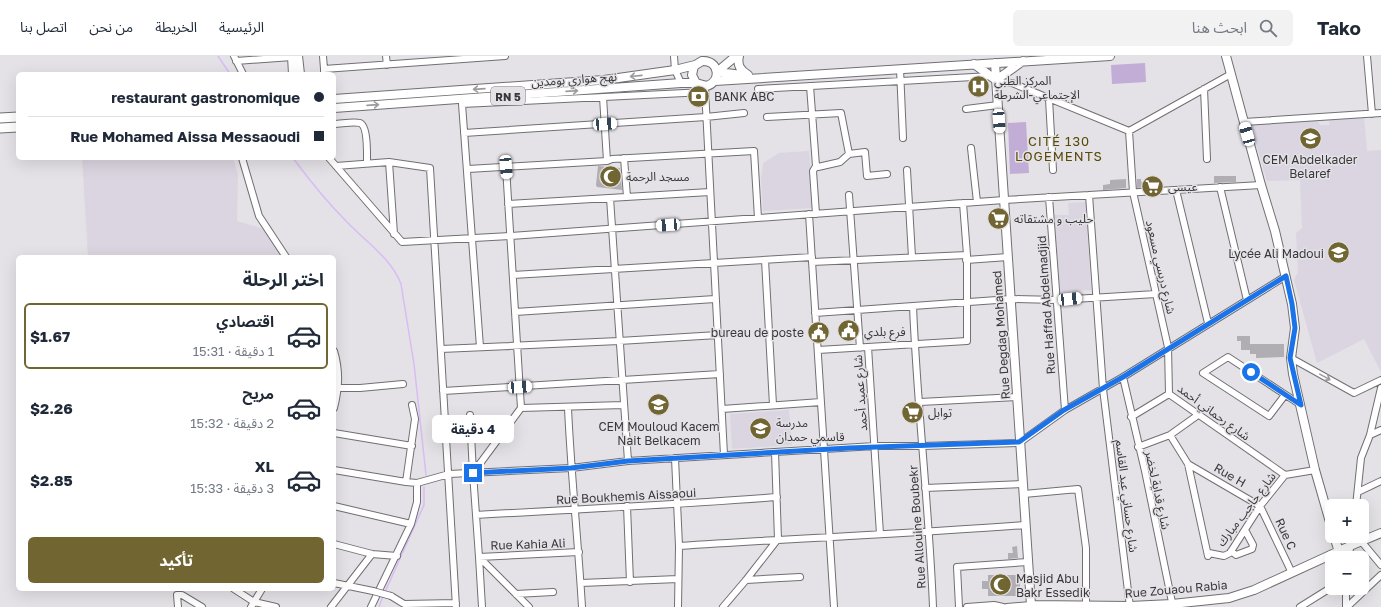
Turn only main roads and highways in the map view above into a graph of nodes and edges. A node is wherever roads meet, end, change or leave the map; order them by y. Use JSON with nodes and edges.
{"nodes":[{"id":1,"x":294,"y":56,"type":"edge"},
{"id":2,"x":715,"y":56,"type":"edge"},
{"id":3,"x":737,"y":56,"type":"edge"},
{"id":4,"x":1110,"y":56,"type":"edge"},
{"id":5,"x":1226,"y":56,"type":"edge"},
{"id":6,"x":1067,"y":57,"type":"edge"},
{"id":7,"x":1024,"y":58,"type":"edge"},
{"id":8,"x":706,"y":61,"type":"junction"},
{"id":9,"x":995,"y":63,"type":"junction"},
{"id":10,"x":974,"y":64,"type":"junction"},
{"id":11,"x":695,"y":65,"type":"junction"},
{"id":12,"x":293,"y":72,"type":"edge"},
{"id":13,"x":299,"y":72,"type":"edge"},
{"id":14,"x":717,"y":72,"type":"junction"},
{"id":15,"x":751,"y":76,"type":"junction"},
{"id":16,"x":764,"y":77,"type":"junction"},
{"id":17,"x":995,"y":79,"type":"junction"},
{"id":18,"x":714,"y":81,"type":"junction"},
{"id":19,"x":696,"y":84,"type":"junction"},
{"id":20,"x":336,"y":99,"type":"edge"},
{"id":21,"x":336,"y":108,"type":"edge"},
{"id":22,"x":16,"y":117,"type":"edge"},
{"id":23,"x":0,"y":118,"type":"edge"},
{"id":24,"x":16,"y":127,"type":"edge"},
{"id":25,"x":0,"y":128,"type":"edge"},
{"id":26,"x":1325,"y":505,"type":"edge"},
{"id":27,"x":1381,"y":534,"type":"edge"},
{"id":28,"x":1341,"y":551,"type":"edge"},
{"id":29,"x":1325,"y":558,"type":"edge"},
{"id":30,"x":1031,"y":606,"type":"edge"},
{"id":31,"x":1072,"y":606,"type":"edge"},
{"id":32,"x":1130,"y":606,"type":"edge"},
{"id":33,"x":1172,"y":606,"type":"edge"}],
"edges":[{"from":1,"to":12,"type":"main road"},
{"from":1,"to":13,"type":"main road"},
{"from":2,"to":8,"type":"main road"},
{"from":3,"to":14,"type":"main road"},
{"from":3,"to":15,"type":"main road"},
{"from":4,"to":6,"type":"main road"},
{"from":5,"to":26,"type":"main road"},
{"from":6,"to":7,"type":"main road"},
{"from":7,"to":9,"type":"main road"},
{"from":7,"to":17,"type":"main road"},
{"from":8,"to":11,"type":"main road"},
{"from":8,"to":14,"type":"main road"},
{"from":9,"to":10,"type":"main road"},
{"from":9,"to":17,"type":"main road","name":"Rue Degdag Mohamed"},
{"from":10,"to":16,"type":"main road"},
{"from":10,"to":17,"type":"main road"},
{"from":11,"to":19,"type":"main road"},
{"from":11,"to":20,"type":"main road","name":"نهج هواري بومدين","number":"RN 5","one_way":true},
{"from":14,"to":15,"type":"main road"},
{"from":14,"to":18,"type":"main road"},
{"from":15,"to":16,"type":"main road"},
{"from":16,"to":18,"type":"main road"},
{"from":17,"to":30,"type":"main road","name":"Rue Degdag Mohamed"},
{"from":18,"to":19,"type":"main road"},
{"from":21,"to":19,"type":"main road","name":"نهج هواري بومدين","number":"RN 5","one_way":true},
{"from":22,"to":23,"type":"highway"},
{"from":24,"to":25,"type":"highway"},
{"from":27,"to":28,"type":"main road","name":"Rue Zouaou Rabia"},
{"from":29,"to":33,"type":"main road","name":"Rue Zouaou Rabia"},
{"from":30,"to":31,"type":"main road","name":"Rue Zouaou Rabia"},
{"from":31,"to":32,"type":"main road","name":"Rue Zouaou Rabia"},
{"from":32,"to":33,"type":"main road","name":"Rue Zouaou Rabia"}]}
